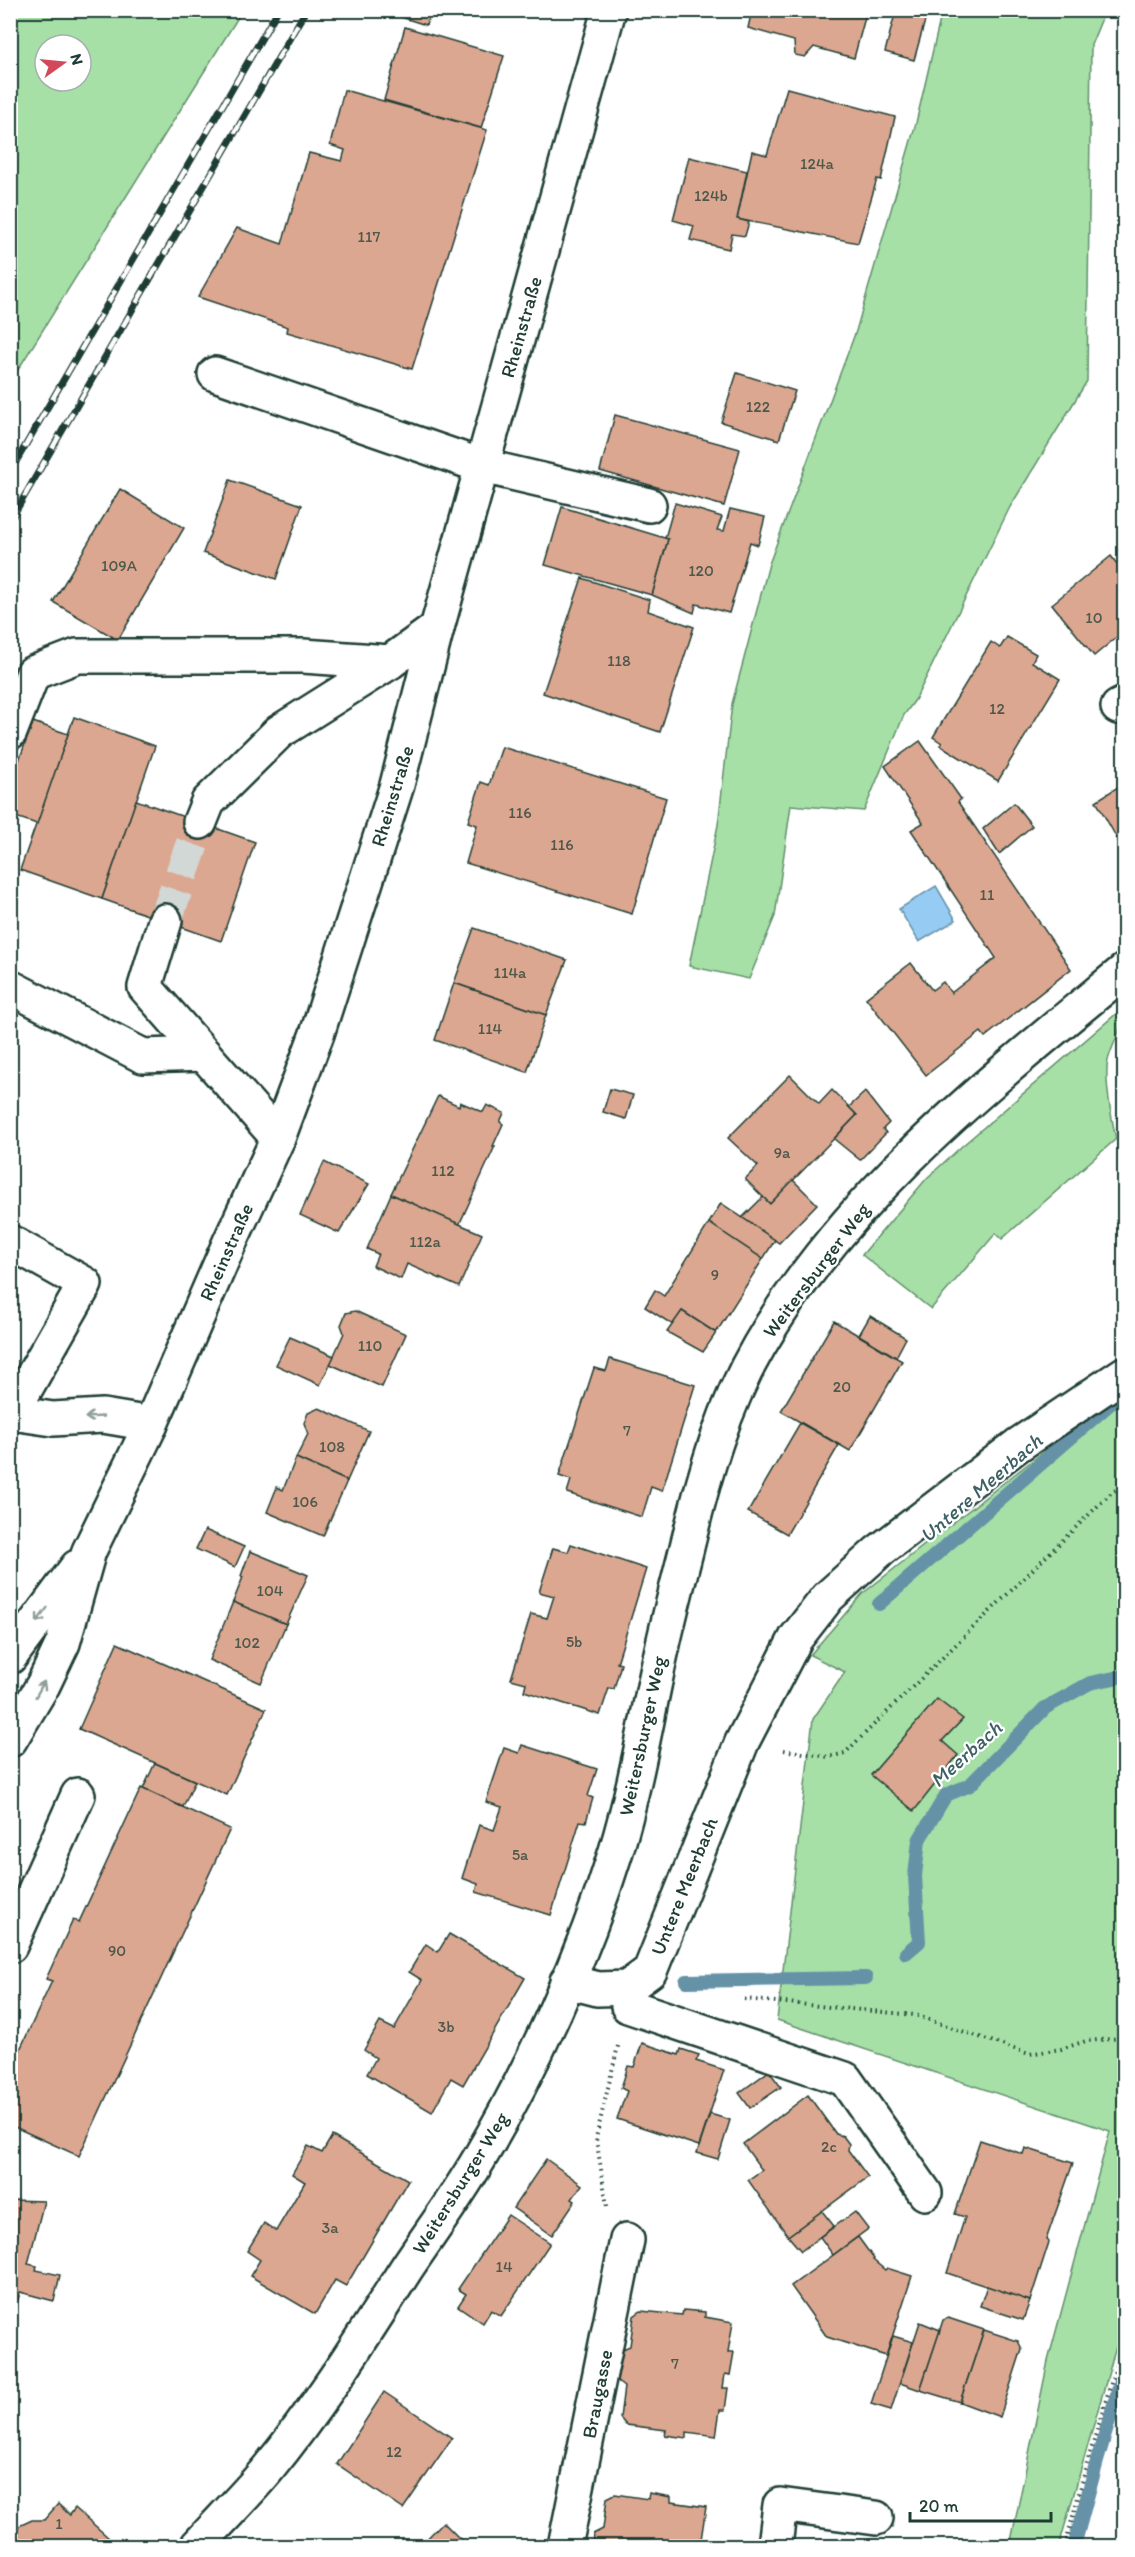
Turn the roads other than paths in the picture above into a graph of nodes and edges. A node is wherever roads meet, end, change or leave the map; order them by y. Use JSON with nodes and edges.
{"nodes":[{"id":1,"x":609,"y":10,"type":"edge"},
{"id":2,"x":215,"y":374,"type":"dead end"},
{"id":3,"x":482,"y":466,"type":"junction"},
{"id":4,"x":649,"y":505,"type":"dead end"},
{"id":5,"x":437,"y":628,"type":"junction"},
{"id":6,"x":390,"y":662,"type":"junction"},
{"id":7,"x":10,"y":732,"type":"edge"},
{"id":8,"x":200,"y":822,"type":"tunnel mouth"},
{"id":9,"x":165,"y":921,"type":"tunnel mouth"},
{"id":10,"x":1125,"y":971,"type":"edge"},
{"id":11,"x":10,"y":987,"type":"edge"},
{"id":12,"x":204,"y":1054,"type":"junction"},
{"id":13,"x":278,"y":1138,"type":"junction"},
{"id":14,"x":10,"y":1242,"type":"edge"},
{"id":15,"x":1125,"y":1374,"type":"edge"},
{"id":16,"x":11,"y":1414,"type":"edge"},
{"id":17,"x":152,"y":1424,"type":"junction"},
{"id":18,"x":89,"y":1551,"type":"junction"},
{"id":19,"x":10,"y":1657,"type":"edge"},
{"id":20,"x":10,"y":1740,"type":"edge"},
{"id":21,"x":78,"y":1795,"type":"dead end"},
{"id":22,"x":10,"y":1946,"type":"edge"},
{"id":23,"x":567,"y":1981,"type":"junction"},
{"id":24,"x":627,"y":1997,"type":"junction"},
{"id":25,"x":925,"y":2193,"type":"dead end"},
{"id":26,"x":627,"y":2240,"type":"road end"},
{"id":27,"x":876,"y":2518,"type":"dead end"},
{"id":28,"x":197,"y":2547,"type":"edge"},
{"id":29,"x":565,"y":2547,"type":"edge"},
{"id":30,"x":775,"y":2547,"type":"edge"}],
"edges":[{"from":1,"to":3,"type":"street","name":"Rheinstraße"},
{"from":2,"to":3,"type":"street"},
{"from":3,"to":4,"type":"street"},
{"from":3,"to":5,"type":"street","name":"Rheinstraße"},
{"from":5,"to":6,"type":"street"},
{"from":5,"to":13,"type":"street","name":"Rheinstraße"},
{"from":6,"to":7,"type":"street"},
{"from":6,"to":8,"type":"street"},
{"from":9,"to":12,"type":"street"},
{"from":10,"to":23,"type":"street","name":"Weitersburger Weg"},
{"from":11,"to":12,"type":"street"},
{"from":12,"to":13,"type":"street"},
{"from":13,"to":17,"type":"street","name":"Rheinstraße"},
{"from":14,"to":16,"type":"street"},
{"from":15,"to":24,"type":"street","name":"Untere Meerbach"},
{"from":17,"to":16,"type":"street","one_way":true},
{"from":17,"to":18,"type":"street","name":"Rheinstraße"},
{"from":18,"to":19,"type":"street","name":"Rheinstraße","one_way":true},
{"from":20,"to":18,"type":"street","name":"Rheinstraße","one_way":true},
{"from":21,"to":22,"type":"street"},
{"from":23,"to":24,"type":"street"},
{"from":23,"to":28,"type":"street","name":"Weitersburger Weg"},
{"from":24,"to":25,"type":"street"},
{"from":26,"to":29,"type":"street","name":"Braugasse"},
{"from":27,"to":30,"type":"street"}]}
